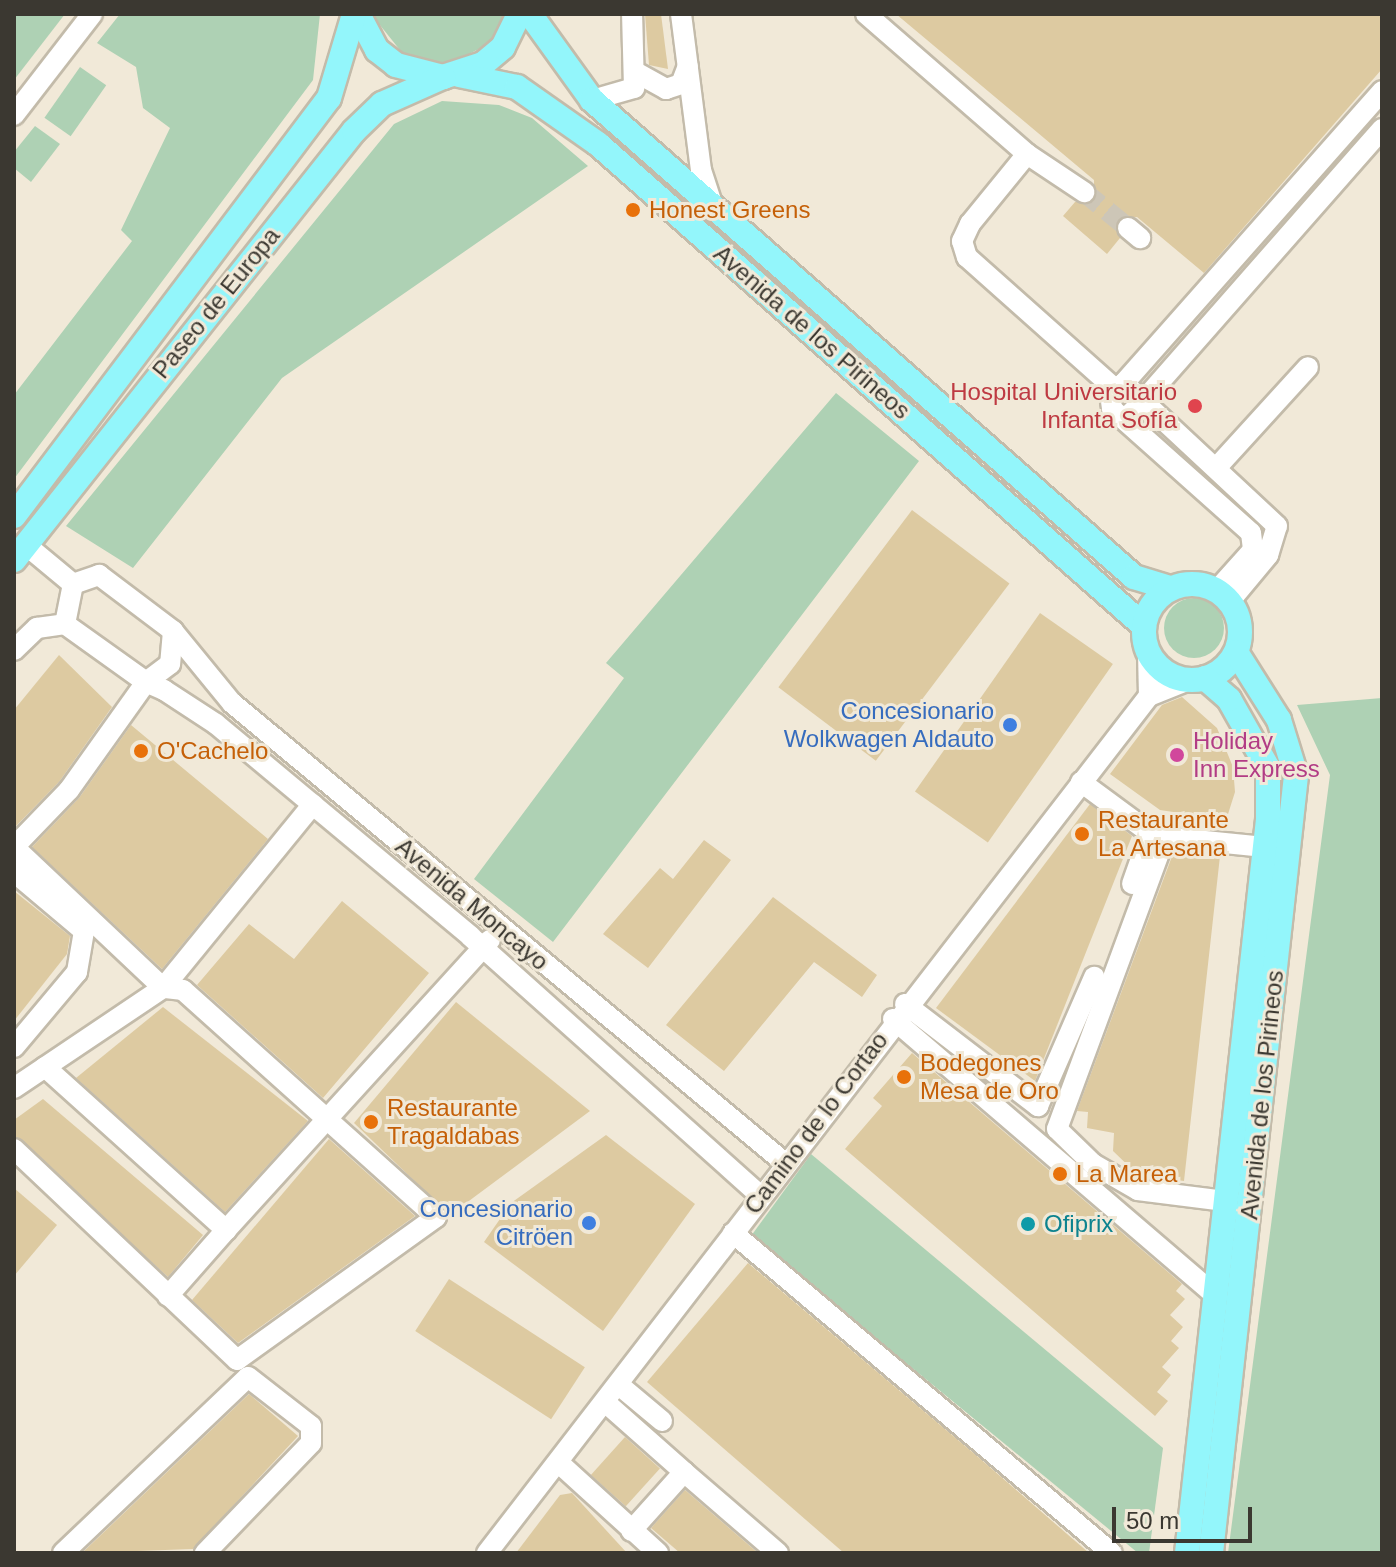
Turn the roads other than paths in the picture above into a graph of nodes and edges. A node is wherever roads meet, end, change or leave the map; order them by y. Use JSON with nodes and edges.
{"nodes":[{"id":1,"x":92,"y":14,"type":"edge"},
{"id":2,"x":356,"y":14,"type":"edge"},
{"id":3,"x":519,"y":14,"type":"edge"},
{"id":4,"x":530,"y":14,"type":"edge"},
{"id":5,"x":632,"y":14,"type":"edge"},
{"id":6,"x":681,"y":14,"type":"edge"},
{"id":7,"x":866,"y":14,"type":"edge"},
{"id":8,"x":688,"y":66,"type":"junction"},
{"id":9,"x":639,"y":74,"type":"junction"},
{"id":10,"x":451,"y":76,"type":"junction"},
{"id":11,"x":1382,"y":91,"type":"edge"},
{"id":12,"x":21,"y":98,"type":"edge"},
{"id":13,"x":592,"y":100,"type":"junction"},
{"id":14,"x":14,"y":115,"type":"edge"},
{"id":15,"x":1382,"y":129,"type":"edge"},
{"id":16,"x":1027,"y":154,"type":"junction"},
{"id":17,"x":1084,"y":192,"type":"tunnel mouth"},
{"id":18,"x":713,"y":207,"type":"junction"},
{"id":19,"x":1308,"y":367,"type":"dead end"},
{"id":20,"x":1119,"y":385,"type":"junction"},
{"id":21,"x":1143,"y":401,"type":"junction"},
{"id":22,"x":1127,"y":417,"type":"junction"},
{"id":23,"x":1217,"y":467,"type":"junction"},
{"id":24,"x":14,"y":516,"type":"edge"},
{"id":25,"x":20,"y":552,"type":"edge"},
{"id":26,"x":73,"y":584,"type":"junction"},
{"id":27,"x":1171,"y":588,"type":"junction"},
{"id":28,"x":1224,"y":595,"type":"junction"},
{"id":29,"x":65,"y":624,"type":"junction"},
{"id":30,"x":1144,"y":626,"type":"junction"},
{"id":31,"x":173,"y":631,"type":"junction"},
{"id":32,"x":14,"y":650,"type":"edge"},
{"id":33,"x":1148,"y":652,"type":"junction"},
{"id":34,"x":1236,"y":652,"type":"junction"},
{"id":35,"x":1197,"y":679,"type":"junction"},
{"id":36,"x":146,"y":682,"type":"junction"},
{"id":37,"x":1149,"y":696,"type":"junction"},
{"id":38,"x":1081,"y":782,"type":"junction"},
{"id":39,"x":313,"y":804,"type":"junction"},
{"id":40,"x":14,"y":847,"type":"edge"},
{"id":41,"x":1265,"y":847,"type":"junction"},
{"id":42,"x":14,"y":872,"type":"edge"},
{"id":43,"x":501,"y":928,"type":"junction"},
{"id":44,"x":483,"y":947,"type":"junction"},
{"id":45,"x":163,"y":988,"type":"junction"},
{"id":46,"x":899,"y":1012,"type":"junction"},
{"id":47,"x":14,"y":1047,"type":"edge"},
{"id":48,"x":45,"y":1067,"type":"junction"},
{"id":49,"x":14,"y":1088,"type":"edge"},
{"id":50,"x":326,"y":1118,"type":"junction"},
{"id":51,"x":14,"y":1149,"type":"edge"},
{"id":52,"x":785,"y":1163,"type":"junction"},
{"id":53,"x":761,"y":1196,"type":"junction"},
{"id":54,"x":1225,"y":1201,"type":"junction"},
{"id":55,"x":226,"y":1230,"type":"junction"},
{"id":56,"x":733,"y":1233,"type":"junction"},
{"id":57,"x":1215,"y":1295,"type":"junction"},
{"id":58,"x":168,"y":1296,"type":"junction"},
{"id":59,"x":619,"y":1385,"type":"junction"},
{"id":60,"x":605,"y":1402,"type":"junction"},
{"id":61,"x":662,"y":1421,"type":"dead end"},
{"id":62,"x":559,"y":1463,"type":"junction"},
{"id":63,"x":684,"y":1472,"type":"junction"},
{"id":64,"x":631,"y":1531,"type":"junction"},
{"id":65,"x":63,"y":1553,"type":"edge"},
{"id":66,"x":205,"y":1553,"type":"edge"},
{"id":67,"x":487,"y":1553,"type":"edge"},
{"id":68,"x":658,"y":1553,"type":"edge"},
{"id":69,"x":778,"y":1553,"type":"edge"},
{"id":70,"x":1112,"y":1553,"type":"edge"},
{"id":71,"x":1187,"y":1553,"type":"edge"},
{"id":72,"x":1211,"y":1553,"type":"edge"}],
"edges":[{"from":1,"to":12,"type":"street"},
{"from":2,"to":10,"type":"main road","name":"Avenida de los Pirineos"},
{"from":2,"to":24,"type":"main road","name":"Paseo de Europa"},
{"from":3,"to":10,"type":"main road","name":"Paseo de Europa"},
{"from":4,"to":13,"type":"main road","name":"Avenida de los Pirineos"},
{"from":5,"to":9,"type":"street"},
{"from":6,"to":8,"type":"street"},
{"from":7,"to":16,"type":"street"},
{"from":8,"to":9,"type":"street"},
{"from":8,"to":18,"type":"street"},
{"from":9,"to":13,"type":"street"},
{"from":10,"to":25,"type":"main road","name":"Paseo de Europa"},
{"from":10,"to":30,"type":"main road","name":"Avenida de los Pirineos"},
{"from":11,"to":20,"type":"street"},
{"from":12,"to":14,"type":"street"},
{"from":13,"to":18,"type":"main road","name":"Avenida de los Pirineos"},
{"from":15,"to":21,"type":"street"},
{"from":16,"to":17,"type":"street"},
{"from":16,"to":20,"type":"street"},
{"from":18,"to":27,"type":"main road","name":"Avenida de los Pirineos"},
{"from":19,"to":23,"type":"street"},
{"from":20,"to":21,"type":"street"},
{"from":20,"to":22,"type":"street"},
{"from":21,"to":22,"type":"street"},
{"from":21,"to":23,"type":"street"},
{"from":22,"to":28,"type":"street"},
{"from":23,"to":28,"type":"street"},
{"from":25,"to":26,"type":"street"},
{"from":26,"to":29,"type":"street"},
{"from":26,"to":31,"type":"street","name":"Avenida Moncayo"},
{"from":27,"to":28,"type":"main road"},
{"from":27,"to":30,"type":"main road"},
{"from":28,"to":34,"type":"main road"},
{"from":29,"to":32,"type":"street"},
{"from":29,"to":36,"type":"street","name":"Avenida Moncayo"},
{"from":30,"to":33,"type":"main road"},
{"from":31,"to":36,"type":"street"},
{"from":31,"to":43,"type":"street","name":"Avenida Moncayo"},
{"from":33,"to":35,"type":"main road"},
{"from":33,"to":37,"type":"street"},
{"from":34,"to":35,"type":"main road"},
{"from":34,"to":72,"type":"main road","name":"Avenida de los Pirineos"},
{"from":35,"to":37,"type":"street","name":"Camino de lo Cortao"},
{"from":35,"to":41,"type":"main road","name":"Avenida de los Pirineos"},
{"from":36,"to":39,"type":"street","name":"Avenida Moncayo"},
{"from":36,"to":40,"type":"street"},
{"from":37,"to":38,"type":"street","name":"Camino de lo Cortao"},
{"from":38,"to":46,"type":"street","name":"Camino de lo Cortao"},
{"from":38,"to":46,"type":"street"},
{"from":39,"to":44,"type":"street","name":"Avenida Moncayo"},
{"from":39,"to":45,"type":"street"},
{"from":40,"to":45,"type":"street"},
{"from":41,"to":54,"type":"main road","name":"Avenida de los Pirineos"},
{"from":41,"to":54,"type":"street"},
{"from":42,"to":47,"type":"street"},
{"from":43,"to":44,"type":"street"},
{"from":43,"to":52,"type":"street","name":"Avenida Moncayo"},
{"from":44,"to":50,"type":"street"},
{"from":44,"to":53,"type":"street","name":"Avenida Moncayo"},
{"from":45,"to":48,"type":"street"},
{"from":45,"to":50,"type":"street"},
{"from":46,"to":52,"type":"street","name":"Camino de lo Cortao"},
{"from":46,"to":57,"type":"street"},
{"from":48,"to":49,"type":"street"},
{"from":48,"to":55,"type":"street"},
{"from":50,"to":55,"type":"street"},
{"from":50,"to":58,"type":"street"},
{"from":51,"to":58,"type":"street"},
{"from":52,"to":53,"type":"street","name":"Camino de lo Cortao"},
{"from":53,"to":56,"type":"street","name":"Camino de lo Cortao"},
{"from":54,"to":57,"type":"main road","name":"Avenida de los Pirineos"},
{"from":55,"to":58,"type":"street"},
{"from":56,"to":59,"type":"street","name":"Camino de lo Cortao"},
{"from":56,"to":70,"type":"street"},
{"from":57,"to":71,"type":"main road","name":"Avenida de los Pirineos"},
{"from":59,"to":60,"type":"street","name":"Camino de lo Cortao"},
{"from":59,"to":61,"type":"street"},
{"from":60,"to":62,"type":"street","name":"Camino de lo Cortao"},
{"from":60,"to":63,"type":"street"},
{"from":62,"to":64,"type":"street"},
{"from":62,"to":67,"type":"street","name":"Camino de lo Cortao"},
{"from":63,"to":64,"type":"street"},
{"from":63,"to":69,"type":"street"},
{"from":64,"to":68,"type":"street"},
{"from":65,"to":66,"type":"street"}]}
